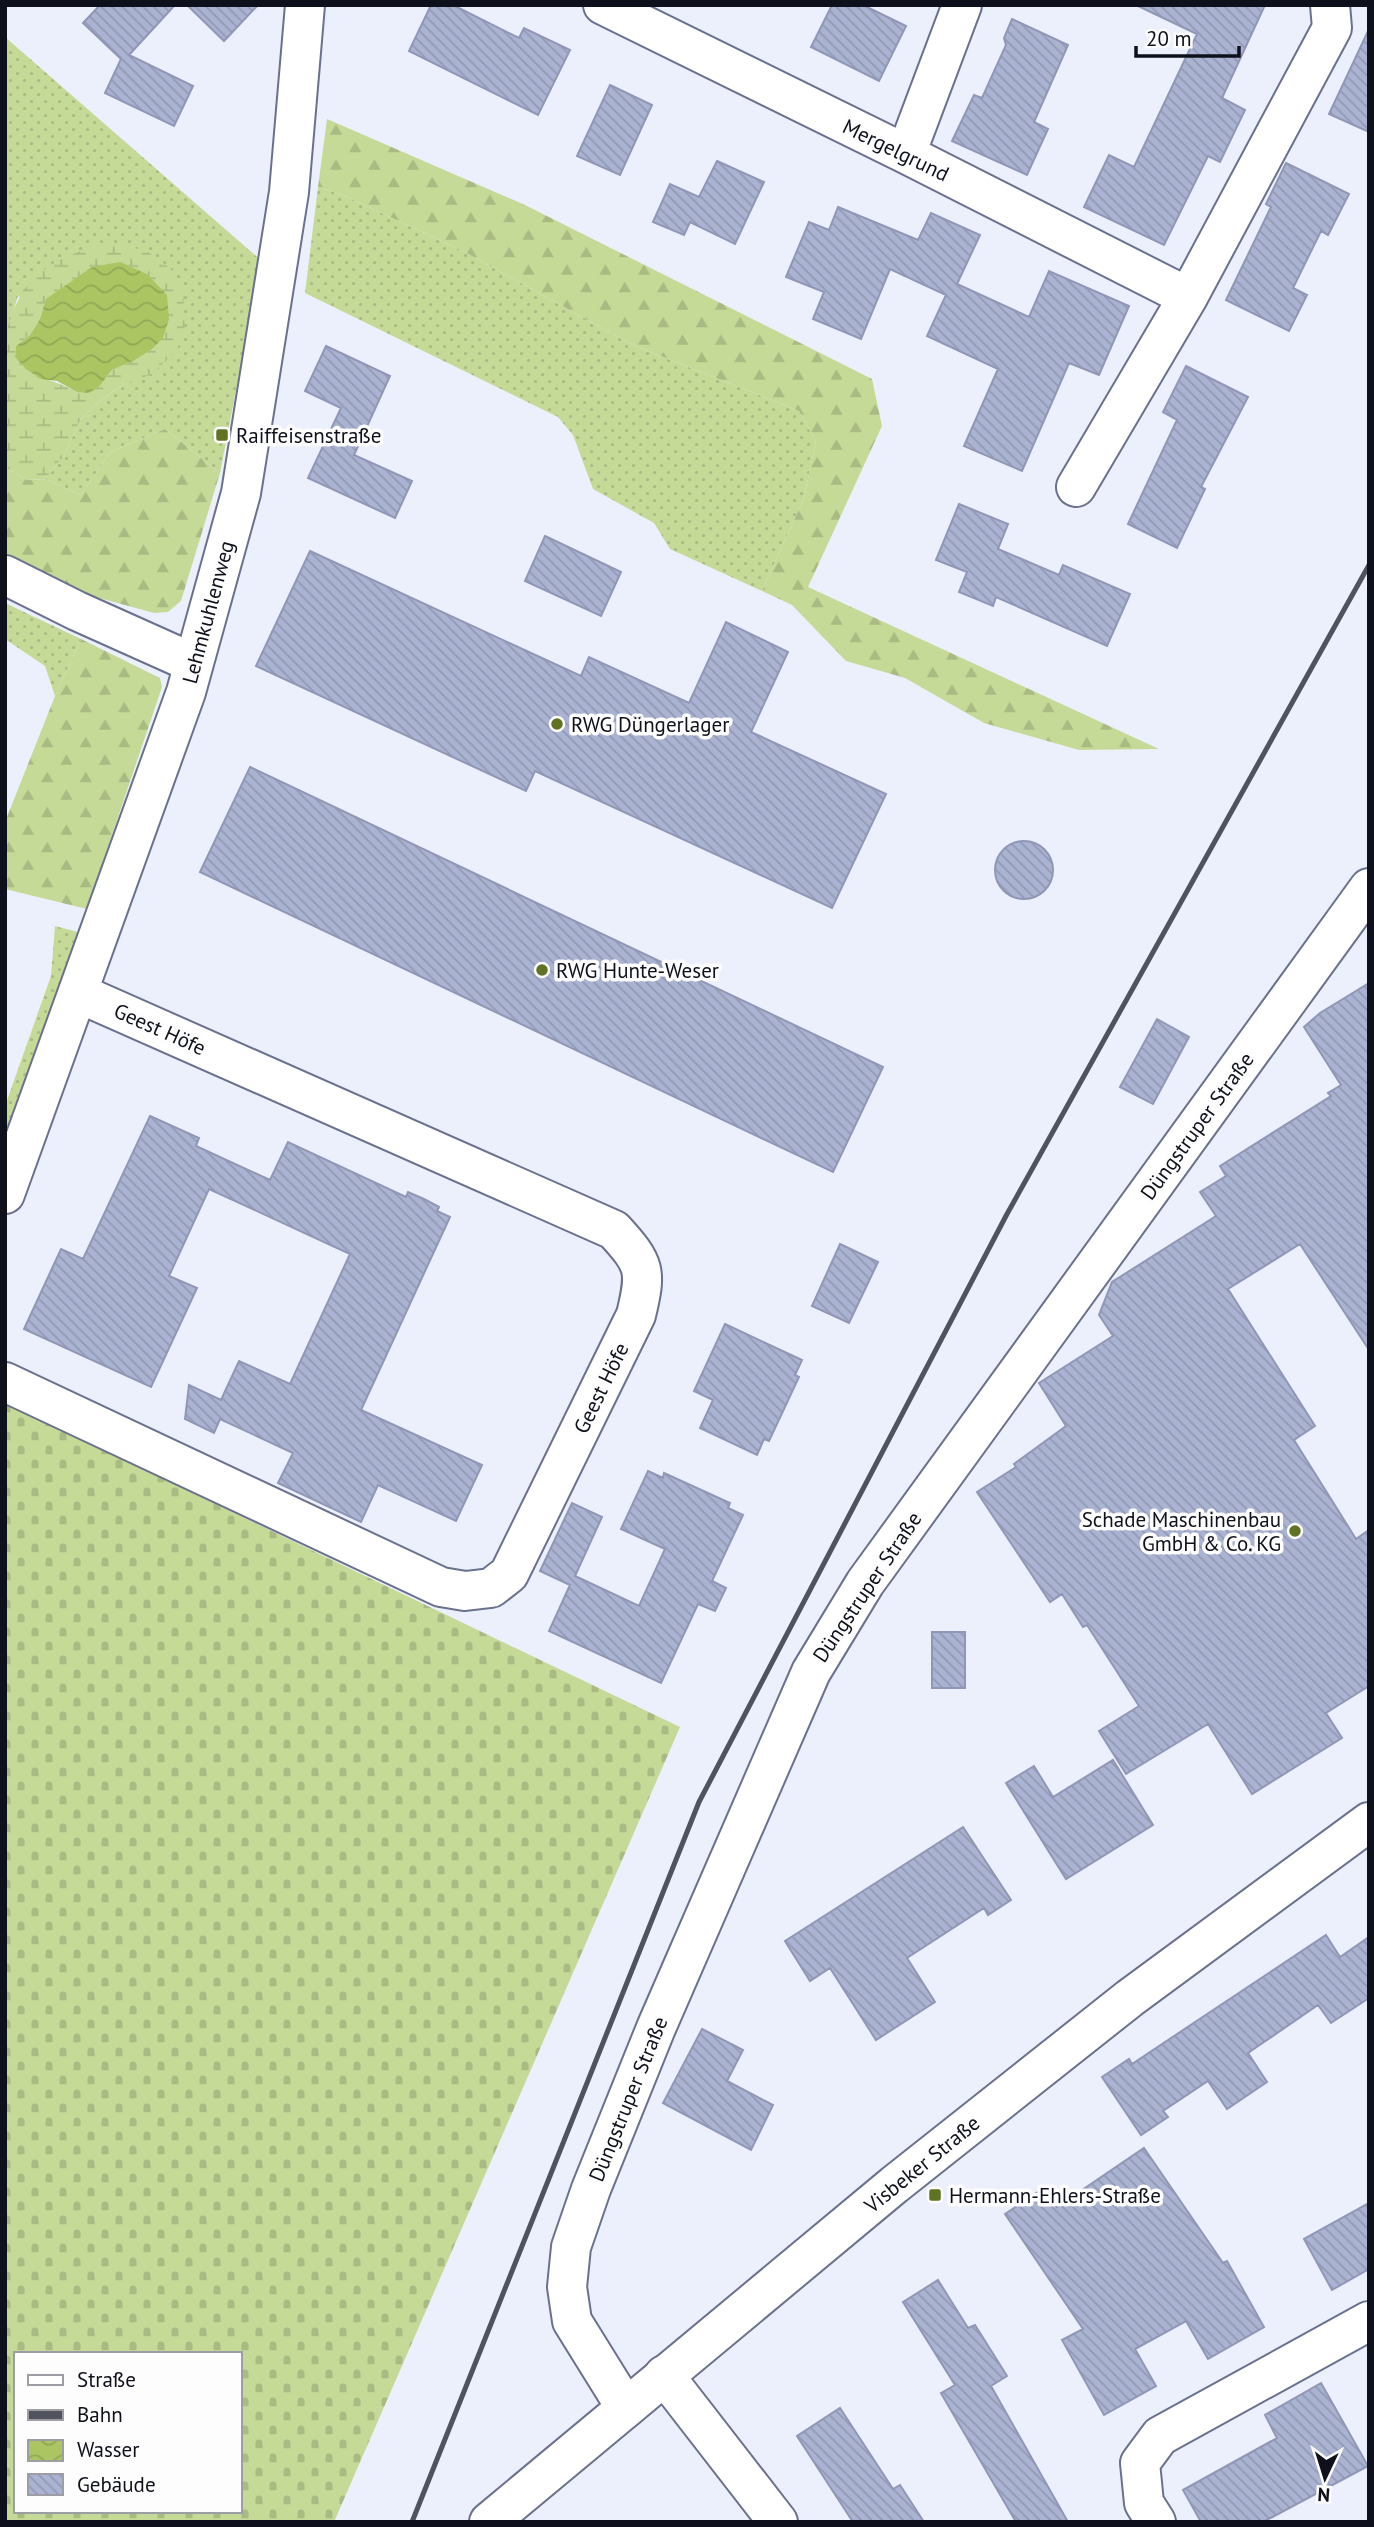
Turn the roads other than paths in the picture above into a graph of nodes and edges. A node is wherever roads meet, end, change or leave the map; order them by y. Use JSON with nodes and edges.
{"nodes":[{"id":1,"x":305,"y":5,"type":"edge"},
{"id":2,"x":603,"y":5,"type":"edge"},
{"id":3,"x":962,"y":5,"type":"edge"},
{"id":4,"x":1330,"y":5,"type":"edge"},
{"id":5,"x":905,"y":154,"type":"junction"},
{"id":6,"x":1188,"y":297,"type":"junction"},
{"id":7,"x":1076,"y":487,"type":"dead end"},
{"id":8,"x":5,"y":575,"type":"edge"},
{"id":9,"x":193,"y":663,"type":"junction"},
{"id":10,"x":1369,"y":888,"type":"edge"},
{"id":11,"x":78,"y":993,"type":"junction"},
{"id":12,"x":5,"y":1194,"type":"edge"},
{"id":13,"x":5,"y":1382,"type":"edge"},
{"id":14,"x":1369,"y":1822,"type":"edge"},
{"id":15,"x":1369,"y":2321,"type":"edge"},
{"id":16,"x":664,"y":2375,"type":"junction"},
{"id":17,"x":626,"y":2408,"type":"junction"},
{"id":18,"x":489,"y":2522,"type":"edge"},
{"id":19,"x":778,"y":2522,"type":"edge"},
{"id":20,"x":1156,"y":2522,"type":"edge"}],
"edges":[{"from":1,"to":9,"type":"street","name":"Lehmkuhlenweg"},
{"from":2,"to":5,"type":"street","name":"Mergelgrund"},
{"from":3,"to":5,"type":"street"},
{"from":4,"to":6,"type":"street"},
{"from":5,"to":6,"type":"street","name":"Mergelgrund"},
{"from":6,"to":7,"type":"street"},
{"from":8,"to":9,"type":"street"},
{"from":9,"to":11,"type":"street","name":"Lehmkuhlenweg"},
{"from":10,"to":17,"type":"street","name":"Düngstruper Straße"},
{"from":11,"to":12,"type":"street","name":"Lehmkuhlenweg"},
{"from":11,"to":13,"type":"street","name":"Geest Höfe"},
{"from":14,"to":16,"type":"street","name":"Visbeker Straße"},
{"from":15,"to":20,"type":"street"},
{"from":16,"to":17,"type":"street","name":"Visbeker Straße"},
{"from":16,"to":19,"type":"street"},
{"from":17,"to":18,"type":"street","name":"Visbeker Straße"}]}
